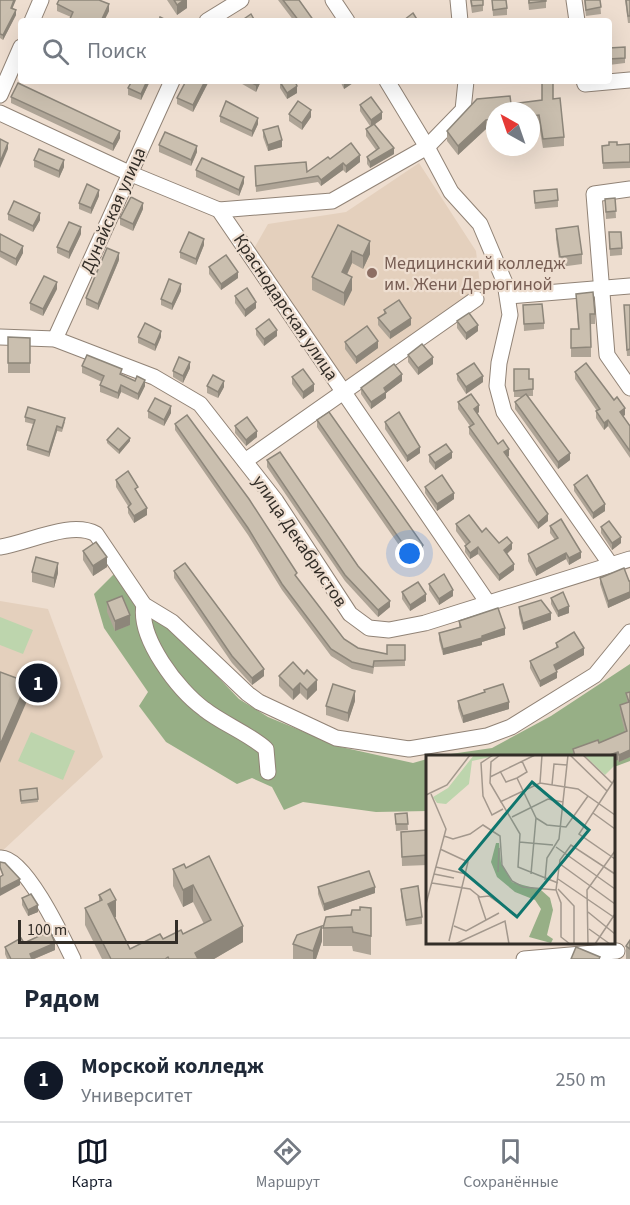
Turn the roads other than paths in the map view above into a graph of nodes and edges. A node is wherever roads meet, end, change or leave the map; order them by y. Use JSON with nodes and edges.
{"nodes":[{"id":1,"x":41,"y":0,"type":"edge"},
{"id":2,"x":241,"y":0,"type":"edge"},
{"id":3,"x":333,"y":0,"type":"edge"},
{"id":4,"x":458,"y":0,"type":"edge"},
{"id":5,"x":574,"y":0,"type":"edge"},
{"id":6,"x":33,"y":18,"type":"edge"},
{"id":7,"x":212,"y":18,"type":"edge"},
{"id":8,"x":345,"y":18,"type":"edge"},
{"id":9,"x":460,"y":18,"type":"edge"},
{"id":10,"x":577,"y":18,"type":"edge"},
{"id":11,"x":18,"y":53,"type":"edge"},
{"id":12,"x":630,"y":80,"type":"edge"},
{"id":13,"x":612,"y":81,"type":"edge"},
{"id":14,"x":171,"y":84,"type":"edge"},
{"id":15,"x":389,"y":84,"type":"edge"},
{"id":16,"x":466,"y":84,"type":"edge"},
{"id":17,"x":0,"y":95,"type":"edge"},
{"id":18,"x":0,"y":113,"type":"edge"},
{"id":19,"x":428,"y":147,"type":"junction"},
{"id":20,"x":129,"y":174,"type":"junction"},
{"id":21,"x":630,"y":189,"type":"edge"},
{"id":22,"x":219,"y":210,"type":"junction"},
{"id":23,"x":630,"y":286,"type":"edge"},
{"id":24,"x":603,"y":288,"type":"junction"},
{"id":25,"x":509,"y":296,"type":"junction"},
{"id":26,"x":476,"y":299,"type":"dead end"},
{"id":27,"x":0,"y":337,"type":"edge"},
{"id":28,"x":55,"y":339,"type":"junction"},
{"id":29,"x":629,"y":385,"type":"edge"},
{"id":30,"x":344,"y":392,"type":"junction"},
{"id":31,"x":245,"y":461,"type":"junction"},
{"id":32,"x":0,"y":547,"type":"edge"},
{"id":33,"x":630,"y":559,"type":"edge"},
{"id":34,"x":611,"y":565,"type":"junction"},
{"id":35,"x":488,"y":603,"type":"junction"},
{"id":36,"x":144,"y":605,"type":"junction"},
{"id":37,"x":630,"y":632,"type":"edge"},
{"id":38,"x":268,"y":772,"type":"dead end"},
{"id":39,"x":0,"y":858,"type":"edge"},
{"id":40,"x":617,"y":951,"type":"dead end"},
{"id":41,"x":70,"y":958,"type":"edge"},
{"id":42,"x":524,"y":959,"type":"edge"}],
"edges":[{"from":1,"to":6,"type":"street"},
{"from":2,"to":7,"type":"street"},
{"from":3,"to":8,"type":"street"},
{"from":4,"to":9,"type":"street"},
{"from":5,"to":10,"type":"street"},
{"from":11,"to":17,"type":"street"},
{"from":12,"to":13,"type":"street"},
{"from":14,"to":20,"type":"street","name":"Дунайская улица"},
{"from":15,"to":19,"type":"street"},
{"from":16,"to":19,"type":"street"},
{"from":18,"to":20,"type":"street"},
{"from":19,"to":22,"type":"street"},
{"from":19,"to":25,"type":"street"},
{"from":20,"to":22,"type":"street"},
{"from":20,"to":28,"type":"street","name":"Дунайская улица"},
{"from":21,"to":24,"type":"street"},
{"from":22,"to":30,"type":"street","name":"Краснодарская улица"},
{"from":23,"to":24,"type":"street"},
{"from":24,"to":25,"type":"street"},
{"from":24,"to":29,"type":"street"},
{"from":25,"to":34,"type":"street"},
{"from":26,"to":30,"type":"street"},
{"from":27,"to":28,"type":"street","name":"улица Декабристов"},
{"from":28,"to":31,"type":"street","name":"улица Декабристов"},
{"from":30,"to":31,"type":"street"},
{"from":30,"to":35,"type":"street","name":"Краснодарская улица"},
{"from":31,"to":35,"type":"street","name":"улица Декабристов"},
{"from":32,"to":36,"type":"street"},
{"from":33,"to":34,"type":"street","name":"улица Декабристов"},
{"from":34,"to":35,"type":"street","name":"улица Декабристов"},
{"from":36,"to":37,"type":"street"},
{"from":36,"to":38,"type":"street"},
{"from":39,"to":41,"type":"street"},
{"from":40,"to":42,"type":"street"}]}
